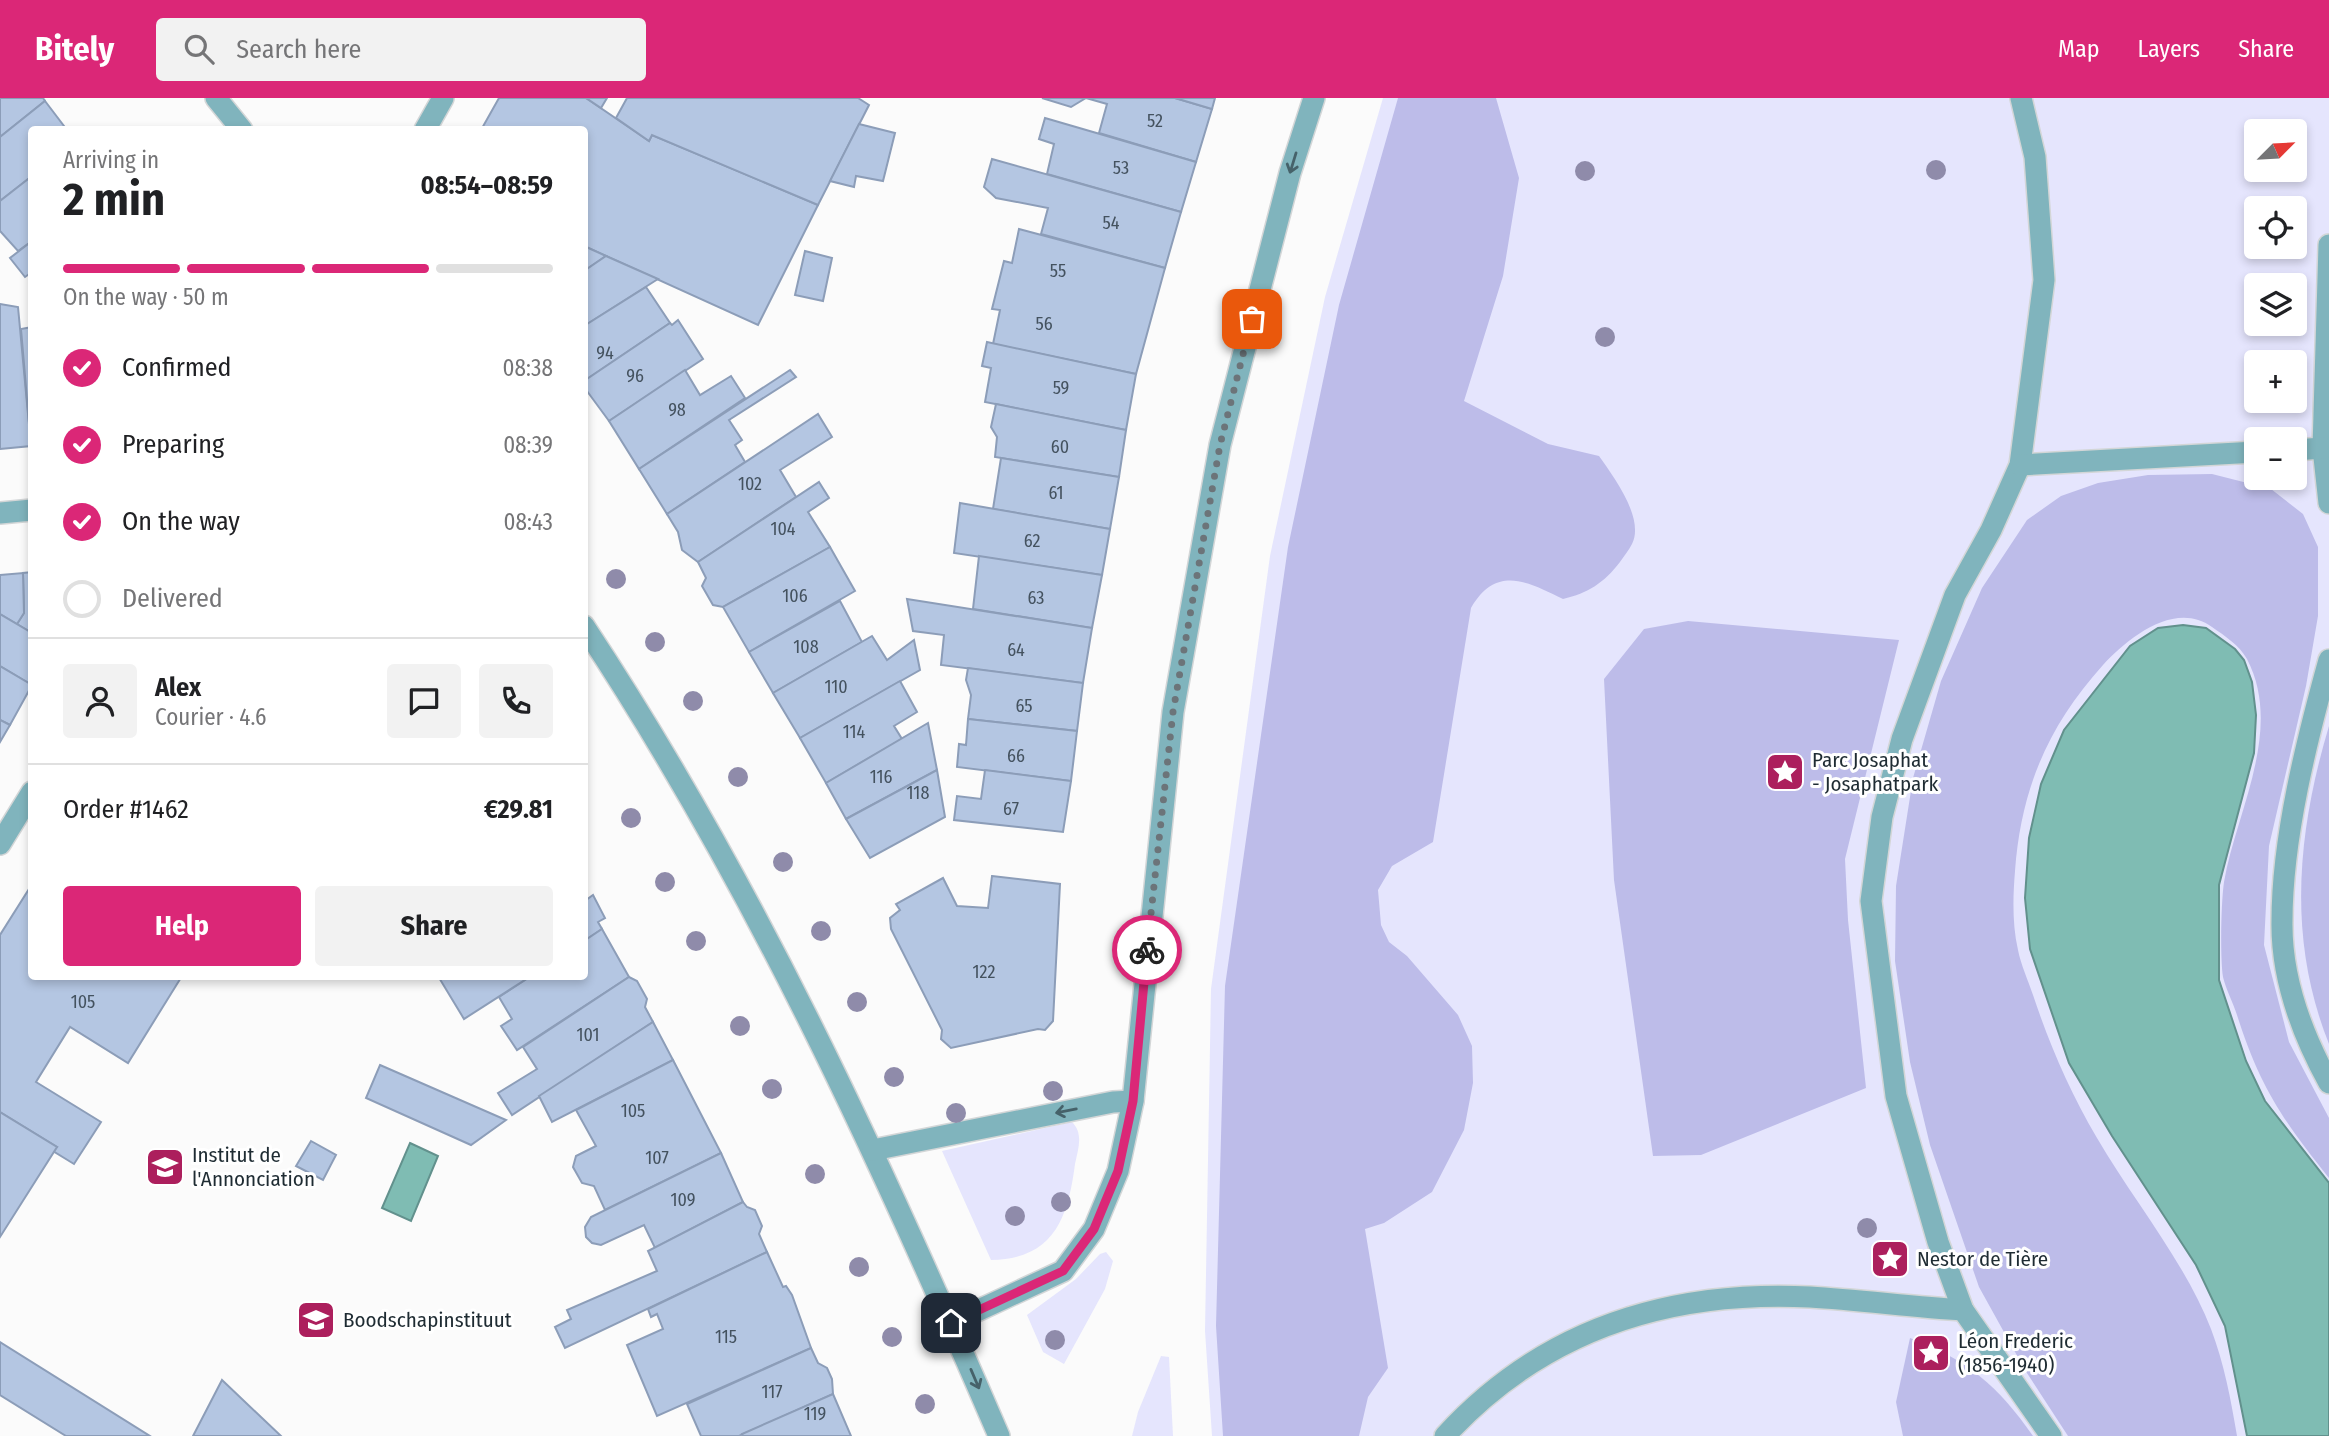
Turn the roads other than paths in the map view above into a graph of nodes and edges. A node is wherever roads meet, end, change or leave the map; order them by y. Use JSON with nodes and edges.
{"nodes":[{"id":1,"x":216,"y":98,"type":"edge"},
{"id":2,"x":443,"y":98,"type":"edge"},
{"id":3,"x":1314,"y":98,"type":"edge"},
{"id":4,"x":2021,"y":98,"type":"edge"},
{"id":5,"x":239,"y":126,"type":"edge"},
{"id":6,"x":427,"y":126,"type":"edge"},
{"id":7,"x":2329,"y":245,"type":"edge"},
{"id":8,"x":2323,"y":448,"type":"junction"},
{"id":9,"x":2307,"y":449,"type":"edge"},
{"id":10,"x":2244,"y":453,"type":"edge"},
{"id":11,"x":2020,"y":465,"type":"junction"},
{"id":12,"x":2329,"y":503,"type":"edge"},
{"id":13,"x":28,"y":510,"type":"edge"},
{"id":14,"x":0,"y":513,"type":"edge"},
{"id":15,"x":588,"y":633,"type":"edge"},
{"id":16,"x":2329,"y":660,"type":"edge"},
{"id":17,"x":28,"y":798,"type":"edge"},
{"id":18,"x":0,"y":844,"type":"edge"},
{"id":19,"x":2329,"y":1083,"type":"edge"},
{"id":20,"x":1133,"y":1101,"type":"junction"},
{"id":21,"x":873,"y":1150,"type":"junction"},
{"id":22,"x":1964,"y":1311,"type":"junction"},
{"id":23,"x":951,"y":1323,"type":"junction"},
{"id":24,"x":999,"y":1436,"type":"edge"},
{"id":25,"x":1445,"y":1436,"type":"edge"},
{"id":26,"x":2051,"y":1436,"type":"edge"}],
"edges":[{"from":1,"to":5,"type":"street"},
{"from":2,"to":6,"type":"street"},
{"from":3,"to":20,"type":"street","one_way":true},
{"from":4,"to":11,"type":"street"},
{"from":7,"to":8,"type":"street"},
{"from":8,"to":9,"type":"street"},
{"from":8,"to":12,"type":"street"},
{"from":10,"to":11,"type":"street"},
{"from":11,"to":22,"type":"street"},
{"from":13,"to":14,"type":"street"},
{"from":15,"to":21,"type":"street"},
{"from":16,"to":19,"type":"street"},
{"from":17,"to":18,"type":"street"},
{"from":20,"to":21,"type":"street","one_way":true},
{"from":20,"to":23,"type":"street"},
{"from":21,"to":23,"type":"street"},
{"from":22,"to":25,"type":"street"},
{"from":22,"to":26,"type":"street"},
{"from":23,"to":24,"type":"street","one_way":true}]}
